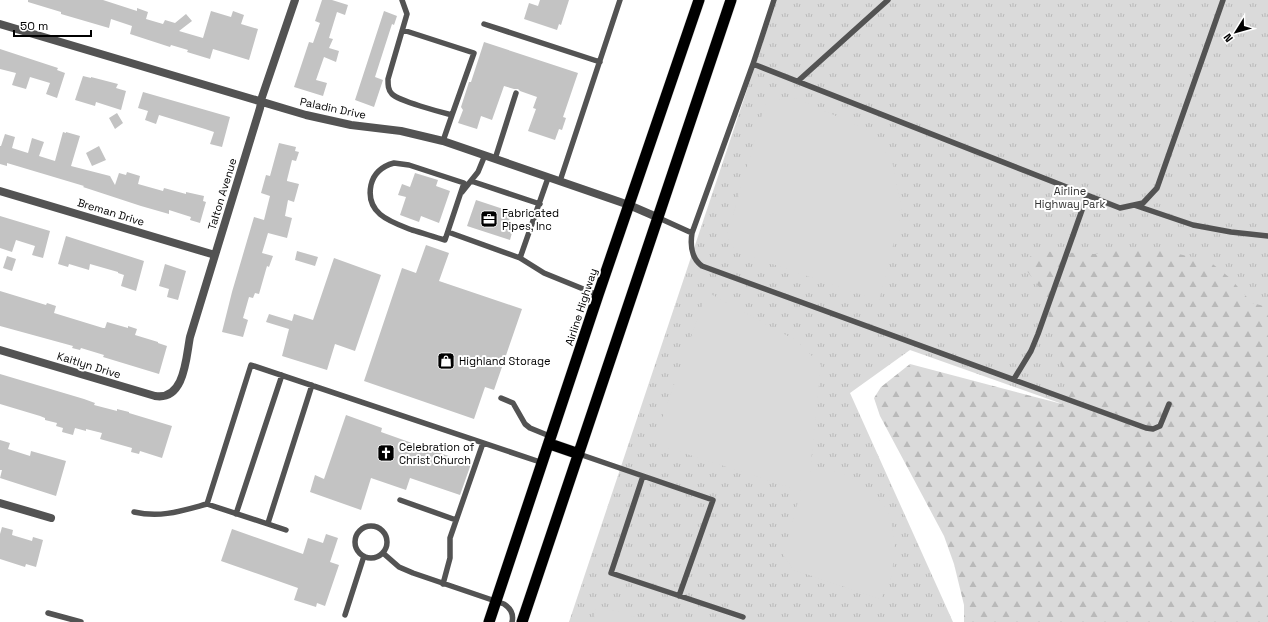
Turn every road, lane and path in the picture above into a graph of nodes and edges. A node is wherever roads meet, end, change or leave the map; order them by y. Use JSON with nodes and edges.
{"nodes":[{"id":1,"x":295,"y":0,"type":"edge"},
{"id":2,"x":402,"y":0,"type":"edge"},
{"id":3,"x":620,"y":0,"type":"edge"},
{"id":4,"x":699,"y":0,"type":"edge"},
{"id":5,"x":731,"y":0,"type":"edge"},
{"id":6,"x":774,"y":0,"type":"edge"},
{"id":7,"x":888,"y":0,"type":"edge"},
{"id":8,"x":1223,"y":0,"type":"edge"},
{"id":9,"x":0,"y":24,"type":"edge"},
{"id":10,"x":484,"y":24,"type":"dead end"},
{"id":11,"x":403,"y":30,"type":"junction"},
{"id":12,"x":600,"y":62,"type":"junction"},
{"id":13,"x":752,"y":64,"type":"junction"},
{"id":14,"x":798,"y":81,"type":"junction"},
{"id":15,"x":516,"y":92,"type":"dead end"},
{"id":16,"x":261,"y":102,"type":"junction"},
{"id":17,"x":452,"y":115,"type":"junction"},
{"id":18,"x":443,"y":141,"type":"junction"},
{"id":19,"x":484,"y":156,"type":"junction"},
{"id":20,"x":495,"y":159,"type":"junction"},
{"id":21,"x":548,"y":178,"type":"junction"},
{"id":22,"x":471,"y":181,"type":"junction"},
{"id":23,"x":560,"y":181,"type":"junction"},
{"id":24,"x":0,"y":191,"type":"edge"},
{"id":25,"x":459,"y":196,"type":"junction"},
{"id":26,"x":1087,"y":196,"type":"junction"},
{"id":27,"x":540,"y":204,"type":"junction"},
{"id":28,"x":629,"y":205,"type":"junction"},
{"id":29,"x":1134,"y":205,"type":"junction"},
{"id":30,"x":659,"y":218,"type":"junction"},
{"id":31,"x":448,"y":232,"type":"junction"},
{"id":32,"x":692,"y":233,"type":"junction"},
{"id":33,"x":1268,"y":236,"type":"edge"},
{"id":34,"x":215,"y":255,"type":"junction"},
{"id":35,"x":520,"y":258,"type":"junction"},
{"id":36,"x":598,"y":295,"type":"junction"},
{"id":37,"x":0,"y":350,"type":"edge"},
{"id":38,"x":282,"y":375,"type":"junction"},
{"id":39,"x":1014,"y":379,"type":"junction"},
{"id":40,"x":312,"y":385,"type":"junction"},
{"id":41,"x":171,"y":393,"type":"joint"},
{"id":42,"x":501,"y":398,"type":"dead end"},
{"id":43,"x":1169,"y":404,"type":"dead end"},
{"id":44,"x":551,"y":441,"type":"junction"},
{"id":45,"x":483,"y":443,"type":"junction"},
{"id":46,"x":579,"y":454,"type":"junction"},
{"id":47,"x":543,"y":463,"type":"junction"},
{"id":48,"x":643,"y":476,"type":"junction"},
{"id":49,"x":400,"y":500,"type":"dead end"},
{"id":50,"x":0,"y":503,"type":"edge"},
{"id":51,"x":207,"y":504,"type":"junction"},
{"id":52,"x":134,"y":512,"type":"dead end"},
{"id":53,"x":236,"y":514,"type":"junction"},
{"id":54,"x":51,"y":518,"type":"dead end"},
{"id":55,"x":456,"y":520,"type":"junction"},
{"id":56,"x":268,"y":524,"type":"junction"},
{"id":57,"x":286,"y":530,"type":"dead end"},
{"id":58,"x":384,"y":553,"type":"junction"},
{"id":59,"x":364,"y":556,"type":"junction"},
{"id":60,"x":443,"y":584,"type":"junction"},
{"id":61,"x":679,"y":596,"type":"junction"},
{"id":62,"x":496,"y":602,"type":"junction"},
{"id":63,"x":48,"y":613,"type":"dead end"},
{"id":64,"x":345,"y":615,"type":"dead end"},
{"id":65,"x":743,"y":617,"type":"dead end"},
{"id":66,"x":81,"y":622,"type":"edge"},
{"id":67,"x":490,"y":622,"type":"edge"},
{"id":68,"x":512,"y":622,"type":"edge"},
{"id":69,"x":522,"y":622,"type":"edge"}],
"edges":[{"from":1,"to":16,"type":"street","name":"Talton Avenue"},
{"from":2,"to":11,"type":"lane"},
{"from":3,"to":12,"type":"lane"},
{"from":4,"to":28,"type":"highway","name":"Airline Highway"},
{"from":5,"to":30,"type":"highway"},
{"from":6,"to":13,"type":"lane"},
{"from":7,"to":14,"type":"lane"},
{"from":8,"to":29,"type":"lane"},
{"from":9,"to":16,"type":"street","name":"Paladin Drive"},
{"from":10,"to":12,"type":"lane"},
{"from":11,"to":17,"type":"lane"},
{"from":11,"to":17,"type":"lane"},
{"from":12,"to":23,"type":"lane"},
{"from":13,"to":14,"type":"lane"},
{"from":13,"to":32,"type":"lane"},
{"from":14,"to":26,"type":"lane"},
{"from":15,"to":20,"type":"lane"},
{"from":16,"to":18,"type":"street","name":"Paladin Drive"},
{"from":16,"to":34,"type":"street","name":"Talton Avenue"},
{"from":17,"to":18,"type":"lane"},
{"from":18,"to":19,"type":"street","name":"Paladin Drive"},
{"from":19,"to":20,"type":"street","name":"Paladin Drive"},
{"from":19,"to":22,"type":"lane"},
{"from":20,"to":21,"type":"street","name":"Paladin Drive"},
{"from":21,"to":23,"type":"street","name":"Paladin Drive"},
{"from":21,"to":27,"type":"lane"},
{"from":22,"to":25,"type":"lane"},
{"from":22,"to":27,"type":"lane"},
{"from":23,"to":28,"type":"street","name":"Paladin Drive"},
{"from":24,"to":34,"type":"street","name":"Breman Drive"},
{"from":25,"to":31,"type":"lane"},
{"from":25,"to":31,"type":"lane"},
{"from":26,"to":29,"type":"lane"},
{"from":26,"to":39,"type":"lane"},
{"from":27,"to":35,"type":"lane"},
{"from":28,"to":30,"type":"street","name":"Paladin Drive"},
{"from":28,"to":36,"type":"highway","name":"Airline Highway"},
{"from":29,"to":33,"type":"lane"},
{"from":30,"to":32,"type":"lane"},
{"from":30,"to":46,"type":"highway"},
{"from":31,"to":35,"type":"lane"},
{"from":32,"to":39,"type":"lane"},
{"from":34,"to":41,"type":"street","name":"Talton Avenue"},
{"from":35,"to":36,"type":"lane"},
{"from":36,"to":44,"type":"highway","name":"Airline Highway"},
{"from":37,"to":41,"type":"street","name":"Kaitlyn Drive"},
{"from":38,"to":40,"type":"lane"},
{"from":38,"to":51,"type":"lane"},
{"from":38,"to":53,"type":"lane"},
{"from":39,"to":43,"type":"lane"},
{"from":40,"to":45,"type":"lane"},
{"from":40,"to":56,"type":"lane"},
{"from":42,"to":44,"type":"lane"},
{"from":44,"to":46,"type":"highway"},
{"from":44,"to":47,"type":"highway","name":"Airline Highway"},
{"from":45,"to":47,"type":"lane"},
{"from":45,"to":55,"type":"lane"},
{"from":46,"to":48,"type":"lane"},
{"from":46,"to":69,"type":"highway"},
{"from":47,"to":62,"type":"highway","name":"Airline Highway"},
{"from":48,"to":61,"type":"lane"},
{"from":48,"to":61,"type":"lane"},
{"from":49,"to":55,"type":"lane"},
{"from":50,"to":54,"type":"street"},
{"from":51,"to":52,"type":"lane"},
{"from":51,"to":53,"type":"lane"},
{"from":53,"to":56,"type":"lane"},
{"from":55,"to":60,"type":"lane"},
{"from":56,"to":57,"type":"lane"},
{"from":58,"to":59,"type":"lane"},
{"from":58,"to":59,"type":"lane"},
{"from":58,"to":60,"type":"lane"},
{"from":59,"to":64,"type":"lane"},
{"from":60,"to":62,"type":"lane"},
{"from":61,"to":65,"type":"lane"},
{"from":62,"to":67,"type":"highway","name":"Airline Highway"},
{"from":62,"to":68,"type":"lane"},
{"from":63,"to":66,"type":"lane"}]}
